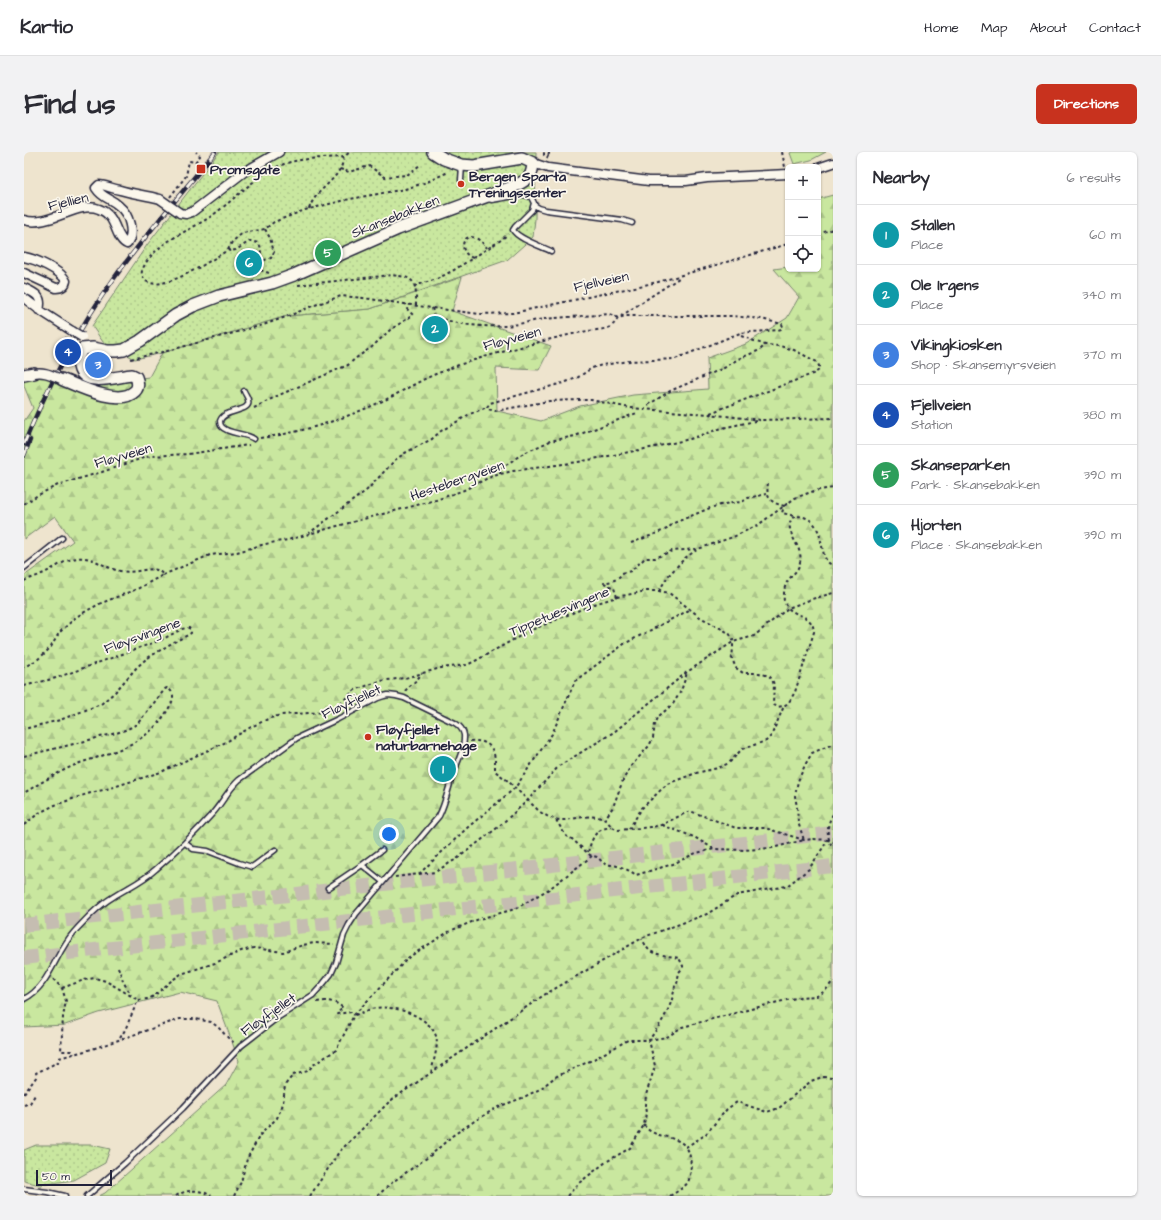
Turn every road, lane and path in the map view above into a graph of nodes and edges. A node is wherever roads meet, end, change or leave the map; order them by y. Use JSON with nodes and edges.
{"nodes":[{"id":1,"x":196,"y":152,"type":"edge"},
{"id":2,"x":201,"y":152,"type":"edge"},
{"id":3,"x":279,"y":152,"type":"edge"},
{"id":4,"x":350,"y":152,"type":"edge"},
{"id":5,"x":433,"y":152,"type":"edge"},
{"id":6,"x":549,"y":152,"type":"edge"},
{"id":7,"x":782,"y":152,"type":"edge"},
{"id":8,"x":201,"y":156,"type":"dead end"},
{"id":9,"x":344,"y":157,"type":"junction"},
{"id":10,"x":544,"y":158,"type":"dead end"},
{"id":11,"x":534,"y":163,"type":"junction"},
{"id":12,"x":833,"y":163,"type":"edge"},
{"id":13,"x":202,"y":164,"type":"dead end"},
{"id":14,"x":420,"y":165,"type":"dead end"},
{"id":15,"x":462,"y":165,"type":"junction"},
{"id":16,"x":821,"y":167,"type":"edge"},
{"id":17,"x":201,"y":169,"type":"dead end"},
{"id":18,"x":340,"y":169,"type":"junction"},
{"id":19,"x":785,"y":169,"type":"edge"},
{"id":20,"x":785,"y":174,"type":"edge"},
{"id":21,"x":461,"y":180,"type":"dead end"},
{"id":22,"x":486,"y":197,"type":"junction"},
{"id":23,"x":160,"y":199,"type":"junction"},
{"id":24,"x":534,"y":205,"type":"junction"},
{"id":25,"x":309,"y":209,"type":"junction"},
{"id":26,"x":24,"y":220,"type":"edge"},
{"id":27,"x":632,"y":223,"type":"dead end"},
{"id":28,"x":265,"y":229,"type":"junction"},
{"id":29,"x":833,"y":229,"type":"edge"},
{"id":30,"x":513,"y":230,"type":"junction"},
{"id":31,"x":821,"y":233,"type":"edge"},
{"id":32,"x":785,"y":245,"type":"edge"},
{"id":33,"x":487,"y":248,"type":"junction"},
{"id":34,"x":228,"y":250,"type":"junction"},
{"id":35,"x":551,"y":251,"type":"dead end"},
{"id":36,"x":24,"y":256,"type":"edge"},
{"id":37,"x":473,"y":258,"type":"junction"},
{"id":38,"x":257,"y":262,"type":"junction"},
{"id":39,"x":24,"y":273,"type":"edge"},
{"id":40,"x":682,"y":276,"type":"junction"},
{"id":41,"x":272,"y":282,"type":"junction"},
{"id":42,"x":296,"y":286,"type":"dead end"},
{"id":43,"x":414,"y":286,"type":"junction"},
{"id":44,"x":24,"y":288,"type":"edge"},
{"id":45,"x":24,"y":298,"type":"edge"},
{"id":46,"x":406,"y":304,"type":"junction"},
{"id":47,"x":416,"y":305,"type":"junction"},
{"id":48,"x":432,"y":308,"type":"junction"},
{"id":49,"x":39,"y":310,"type":"junction"},
{"id":50,"x":618,"y":318,"type":"junction"},
{"id":51,"x":740,"y":333,"type":"junction"},
{"id":52,"x":765,"y":345,"type":"junction"},
{"id":53,"x":93,"y":348,"type":"junction"},
{"id":54,"x":130,"y":359,"type":"dead end"},
{"id":55,"x":29,"y":374,"type":"edge"},
{"id":56,"x":61,"y":379,"type":"joint"},
{"id":57,"x":244,"y":391,"type":"dead end"},
{"id":58,"x":648,"y":405,"type":"dead end"},
{"id":59,"x":247,"y":406,"type":"junction"},
{"id":60,"x":487,"y":406,"type":"junction"},
{"id":61,"x":637,"y":413,"type":"dead end"},
{"id":62,"x":708,"y":414,"type":"junction"},
{"id":63,"x":833,"y":418,"type":"edge"},
{"id":64,"x":761,"y":420,"type":"junction"},
{"id":65,"x":254,"y":439,"type":"junction"},
{"id":66,"x":500,"y":474,"type":"junction"},
{"id":67,"x":768,"y":483,"type":"dead end"},
{"id":68,"x":833,"y":488,"type":"edge"},
{"id":69,"x":767,"y":494,"type":"junction"},
{"id":70,"x":24,"y":504,"type":"edge"},
{"id":71,"x":784,"y":506,"type":"junction"},
{"id":72,"x":794,"y":517,"type":"junction"},
{"id":73,"x":307,"y":534,"type":"junction"},
{"id":74,"x":62,"y":538,"type":"dead end"},
{"id":75,"x":631,"y":543,"type":"dead end"},
{"id":76,"x":698,"y":549,"type":"junction"},
{"id":77,"x":833,"y":565,"type":"edge"},
{"id":78,"x":24,"y":568,"type":"edge"},
{"id":79,"x":163,"y":575,"type":"junction"},
{"id":80,"x":24,"y":581,"type":"edge"},
{"id":81,"x":658,"y":590,"type":"junction"},
{"id":82,"x":833,"y":593,"type":"edge"},
{"id":83,"x":617,"y":597,"type":"junction"},
{"id":84,"x":788,"y":608,"type":"junction"},
{"id":85,"x":691,"y":609,"type":"junction"},
{"id":86,"x":733,"y":642,"type":"junction"},
{"id":87,"x":24,"y":667,"type":"edge"},
{"id":88,"x":687,"y":672,"type":"junction"},
{"id":89,"x":422,"y":673,"type":"junction"},
{"id":90,"x":24,"y":686,"type":"edge"},
{"id":91,"x":404,"y":698,"type":"junction"},
{"id":92,"x":784,"y":706,"type":"junction"},
{"id":93,"x":331,"y":711,"type":"junction"},
{"id":94,"x":354,"y":711,"type":"junction"},
{"id":95,"x":24,"y":729,"type":"edge"},
{"id":96,"x":464,"y":741,"type":"junction"},
{"id":97,"x":833,"y":744,"type":"edge"},
{"id":98,"x":24,"y":756,"type":"edge"},
{"id":99,"x":515,"y":788,"type":"junction"},
{"id":100,"x":24,"y":793,"type":"edge"},
{"id":101,"x":527,"y":801,"type":"junction"},
{"id":102,"x":833,"y":814,"type":"edge"},
{"id":103,"x":556,"y":820,"type":"junction"},
{"id":104,"x":604,"y":820,"type":"junction"},
{"id":105,"x":24,"y":825,"type":"edge"},
{"id":106,"x":661,"y":825,"type":"junction"},
{"id":107,"x":612,"y":827,"type":"junction"},
{"id":108,"x":629,"y":829,"type":"junction"},
{"id":109,"x":804,"y":840,"type":"junction"},
{"id":110,"x":828,"y":840,"type":"junction"},
{"id":111,"x":833,"y":842,"type":"edge"},
{"id":112,"x":185,"y":843,"type":"junction"},
{"id":113,"x":833,"y":848,"type":"edge"},
{"id":114,"x":715,"y":849,"type":"junction"},
{"id":115,"x":275,"y":850,"type":"dead end"},
{"id":116,"x":382,"y":850,"type":"dead end"},
{"id":117,"x":587,"y":852,"type":"junction"},
{"id":118,"x":592,"y":856,"type":"junction"},
{"id":119,"x":362,"y":865,"type":"junction"},
{"id":120,"x":419,"y":874,"type":"junction"},
{"id":121,"x":385,"y":881,"type":"junction"},
{"id":122,"x":328,"y":888,"type":"dead end"},
{"id":123,"x":642,"y":938,"type":"junction"},
{"id":124,"x":341,"y":944,"type":"junction"},
{"id":125,"x":118,"y":967,"type":"dead end"},
{"id":126,"x":49,"y":974,"type":"junction"},
{"id":127,"x":833,"y":981,"type":"edge"},
{"id":128,"x":62,"y":988,"type":"junction"},
{"id":129,"x":131,"y":995,"type":"junction"},
{"id":130,"x":24,"y":999,"type":"edge"},
{"id":131,"x":138,"y":1000,"type":"junction"},
{"id":132,"x":306,"y":1000,"type":"junction"},
{"id":133,"x":354,"y":1015,"type":"junction"},
{"id":134,"x":119,"y":1039,"type":"junction"},
{"id":135,"x":649,"y":1040,"type":"junction"},
{"id":136,"x":241,"y":1046,"type":"junction"},
{"id":137,"x":74,"y":1054,"type":"junction"},
{"id":138,"x":431,"y":1073,"type":"junction"},
{"id":139,"x":833,"y":1078,"type":"edge"},
{"id":140,"x":24,"y":1094,"type":"edge"},
{"id":141,"x":35,"y":1095,"type":"dead end"},
{"id":142,"x":24,"y":1106,"type":"edge"},
{"id":143,"x":644,"y":1125,"type":"junction"},
{"id":144,"x":686,"y":1147,"type":"junction"},
{"id":145,"x":24,"y":1189,"type":"edge"},
{"id":146,"x":65,"y":1196,"type":"edge"},
{"id":147,"x":87,"y":1196,"type":"edge"},
{"id":148,"x":176,"y":1196,"type":"edge"},
{"id":149,"x":212,"y":1196,"type":"edge"},
{"id":150,"x":234,"y":1196,"type":"edge"},
{"id":151,"x":310,"y":1196,"type":"edge"},
{"id":152,"x":377,"y":1196,"type":"edge"},
{"id":153,"x":567,"y":1196,"type":"edge"},
{"id":154,"x":670,"y":1196,"type":"edge"}],
"edges":[{"from":1,"to":23,"type":"path"},
{"from":2,"to":8,"type":"path"},
{"from":3,"to":23,"type":"street","name":"Fjellien","bridge":true},
{"from":4,"to":9,"type":"path"},
{"from":5,"to":15,"type":"street"},
{"from":6,"to":10,"type":"path"},
{"from":7,"to":19,"type":"path"},
{"from":9,"to":18,"type":"path"},
{"from":9,"to":34,"type":"path"},
{"from":11,"to":15,"type":"street"},
{"from":11,"to":20,"type":"street"},
{"from":11,"to":22,"type":"street","name":"Skansebakken"},
{"from":12,"to":16,"type":"street"},
{"from":13,"to":17,"type":"path"},
{"from":14,"to":18,"type":"path"},
{"from":15,"to":21,"type":"lane"},
{"from":15,"to":25,"type":"path"},
{"from":18,"to":25,"type":"path"},
{"from":22,"to":24,"type":"lane","name":"Skansebakken"},
{"from":22,"to":41,"type":"street","name":"Skansebakken"},
{"from":23,"to":26,"type":"street","name":"Fjellien"},
{"from":24,"to":27,"type":"lane","name":"Skansebakken"},
{"from":24,"to":30,"type":"lane"},
{"from":25,"to":28,"type":"path"},
{"from":28,"to":34,"type":"path"},
{"from":28,"to":38,"type":"path"},
{"from":29,"to":31,"type":"path"},
{"from":30,"to":33,"type":"path"},
{"from":30,"to":35,"type":"lane"},
{"from":32,"to":40,"type":"path","name":"Fjellveien"},
{"from":33,"to":37,"type":"path"},
{"from":33,"to":37,"type":"path"},
{"from":34,"to":38,"type":"path"},
{"from":36,"to":39,"type":"street"},
{"from":37,"to":43,"type":"path"},
{"from":38,"to":41,"type":"path"},
{"from":40,"to":48,"type":"path","name":"Fjellveien"},
{"from":40,"to":50,"type":"path"},
{"from":41,"to":53,"type":"street","name":"Skansebakken"},
{"from":42,"to":43,"type":"path"},
{"from":43,"to":47,"type":"path"},
{"from":44,"to":49,"type":"street"},
{"from":45,"to":49,"type":"street"},
{"from":46,"to":47,"type":"path","name":"Fjellveien"},
{"from":46,"to":54,"type":"path","name":"Fjellveien"},
{"from":46,"to":59,"type":"path"},
{"from":47,"to":48,"type":"path","name":"Fjellveien"},
{"from":48,"to":50,"type":"path"},
{"from":49,"to":53,"type":"street","bridge":true},
{"from":50,"to":51,"type":"path","name":"Fløyveien"},
{"from":50,"to":65,"type":"path","name":"Fløyveien"},
{"from":51,"to":52,"type":"path"},
{"from":51,"to":60,"type":"path"},
{"from":52,"to":58,"type":"path"},
{"from":52,"to":62,"type":"path"},
{"from":53,"to":56,"type":"street"},
{"from":55,"to":56,"type":"street","bridge":true},
{"from":57,"to":59,"type":"lane"},
{"from":59,"to":65,"type":"lane"},
{"from":60,"to":62,"type":"path"},
{"from":60,"to":73,"type":"path"},
{"from":61,"to":66,"type":"path"},
{"from":62,"to":64,"type":"path"},
{"from":63,"to":64,"type":"path"},
{"from":64,"to":66,"type":"path","name":"Hestebergveien"},
{"from":65,"to":70,"type":"path","name":"Fløyveien"},
{"from":66,"to":73,"type":"path","name":"Hestebergveien"},
{"from":67,"to":69,"type":"path"},
{"from":68,"to":71,"type":"path"},
{"from":69,"to":71,"type":"path"},
{"from":69,"to":75,"type":"path"},
{"from":71,"to":72,"type":"path"},
{"from":71,"to":76,"type":"path"},
{"from":72,"to":77,"type":"path"},
{"from":72,"to":84,"type":"path"},
{"from":73,"to":79,"type":"path","name":"Hestebergveien"},
{"from":74,"to":78,"type":"lane"},
{"from":76,"to":81,"type":"path"},
{"from":76,"to":83,"type":"path"},
{"from":79,"to":80,"type":"path"},
{"from":79,"to":87,"type":"path"},
{"from":81,"to":83,"type":"path","name":"Tippetuesvingene"},
{"from":81,"to":85,"type":"path"},
{"from":82,"to":84,"type":"path"},
{"from":83,"to":89,"type":"path","name":"Tippetuesvingene"},
{"from":84,"to":86,"type":"path"},
{"from":84,"to":92,"type":"path"},
{"from":85,"to":86,"type":"path"},
{"from":85,"to":99,"type":"path"},
{"from":86,"to":88,"type":"path"},
{"from":86,"to":92,"type":"path"},
{"from":88,"to":101,"type":"path"},
{"from":88,"to":104,"type":"path"},
{"from":89,"to":91,"type":"path"},
{"from":89,"to":93,"type":"path","name":"Tippetuesvingene"},
{"from":90,"to":95,"type":"path","name":"Fløysvingene"},
{"from":91,"to":94,"type":"lane","name":"Fløyfjellet"},
{"from":91,"to":96,"type":"lane","name":"Fløyfjellet"},
{"from":92,"to":108,"type":"path"},
{"from":93,"to":94,"type":"path"},
{"from":93,"to":105,"type":"path"},
{"from":94,"to":112,"type":"lane","name":"Fløyfjellet"},
{"from":96,"to":99,"type":"path"},
{"from":96,"to":121,"type":"lane","name":"Fløyfjellet"},
{"from":97,"to":109,"type":"path"},
{"from":98,"to":100,"type":"path"},
{"from":99,"to":101,"type":"path"},
{"from":99,"to":120,"type":"path"},
{"from":101,"to":103,"type":"path"},
{"from":101,"to":120,"type":"path"},
{"from":102,"to":110,"type":"path"},
{"from":103,"to":104,"type":"path"},
{"from":103,"to":117,"type":"path"},
{"from":104,"to":107,"type":"path"},
{"from":106,"to":108,"type":"path"},
{"from":106,"to":109,"type":"path"},
{"from":106,"to":114,"type":"path"},
{"from":107,"to":108,"type":"path"},
{"from":107,"to":117,"type":"path"},
{"from":109,"to":110,"type":"path"},
{"from":109,"to":114,"type":"path"},
{"from":110,"to":111,"type":"path"},
{"from":110,"to":113,"type":"path"},
{"from":110,"to":123,"type":"path"},
{"from":112,"to":115,"type":"lane"},
{"from":112,"to":126,"type":"lane","name":"Fløyfjellet"},
{"from":114,"to":118,"type":"path"},
{"from":116,"to":119,"type":"lane"},
{"from":117,"to":118,"type":"path"},
{"from":118,"to":133,"type":"path"},
{"from":119,"to":121,"type":"lane"},
{"from":119,"to":122,"type":"lane"},
{"from":120,"to":121,"type":"path"},
{"from":121,"to":124,"type":"lane","name":"Fløyfjellet"},
{"from":123,"to":135,"type":"path"},
{"from":123,"to":138,"type":"path"},
{"from":124,"to":131,"type":"path"},
{"from":124,"to":132,"type":"lane","name":"Fløyfjellet"},
{"from":125,"to":129,"type":"path"},
{"from":126,"to":128,"type":"path"},
{"from":126,"to":130,"type":"lane","name":"Fløyfjellet"},
{"from":127,"to":135,"type":"path"},
{"from":128,"to":129,"type":"path"},
{"from":128,"to":137,"type":"path"},
{"from":129,"to":131,"type":"path"},
{"from":131,"to":134,"type":"path"},
{"from":132,"to":133,"type":"path"},
{"from":132,"to":136,"type":"lane","name":"Fløyfjellet"},
{"from":133,"to":138,"type":"path"},
{"from":133,"to":150,"type":"path"},
{"from":134,"to":136,"type":"path"},
{"from":134,"to":137,"type":"path"},
{"from":135,"to":143,"type":"path"},
{"from":135,"to":152,"type":"path"},
{"from":136,"to":147,"type":"lane","name":"Fløyfjellet"},
{"from":137,"to":140,"type":"path"},
{"from":138,"to":151,"type":"path"},
{"from":139,"to":144,"type":"path"},
{"from":141,"to":142,"type":"path"},
{"from":143,"to":144,"type":"path"},
{"from":143,"to":153,"type":"path"},
{"from":144,"to":154,"type":"path"},
{"from":145,"to":146,"type":"lane"},
{"from":148,"to":149,"type":"path"}]}
